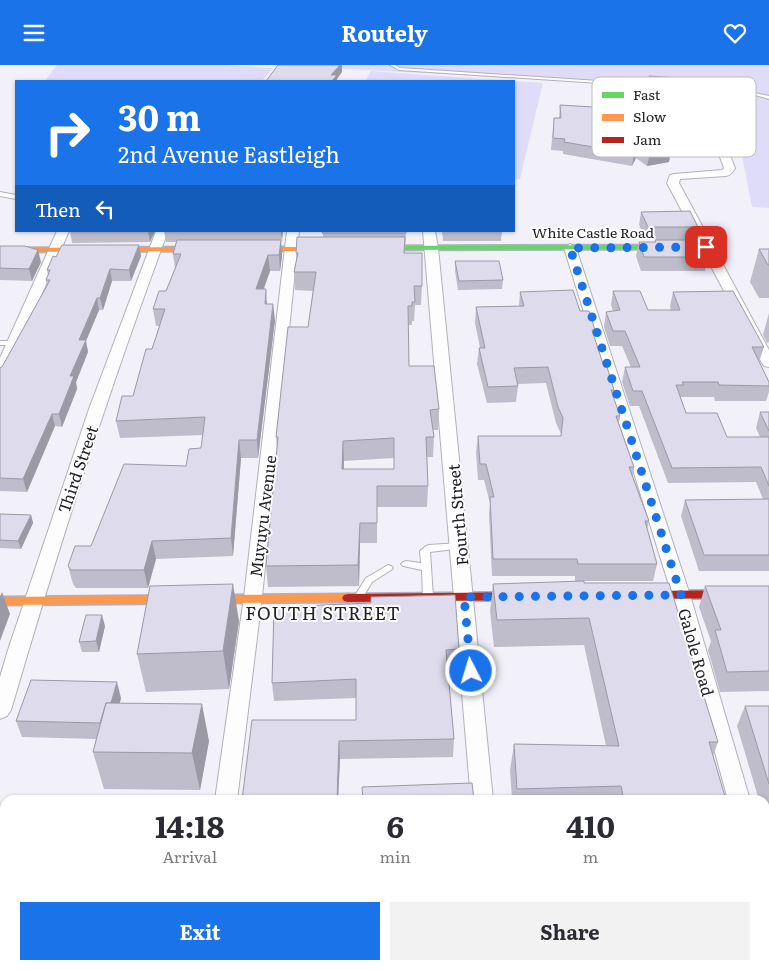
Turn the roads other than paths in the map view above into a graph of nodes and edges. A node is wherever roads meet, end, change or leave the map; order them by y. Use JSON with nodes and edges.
{"nodes":[{"id":1,"x":392,"y":65,"type":"edge"},
{"id":2,"x":592,"y":81,"type":"edge"},
{"id":3,"x":756,"y":94,"type":"edge"},
{"id":4,"x":769,"y":98,"type":"edge"},
{"id":5,"x":726,"y":157,"type":"edge"},
{"id":6,"x":0,"y":194,"type":"edge"},
{"id":7,"x":15,"y":197,"type":"edge"},
{"id":8,"x":63,"y":232,"type":"edge"},
{"id":9,"x":162,"y":232,"type":"edge"},
{"id":10,"x":293,"y":232,"type":"edge"},
{"id":11,"x":431,"y":239,"type":"edge"},
{"id":12,"x":706,"y":247,"type":"junction"},
{"id":13,"x":362,"y":248,"type":"edge"},
{"id":14,"x":570,"y":248,"type":"junction"},
{"id":15,"x":56,"y":249,"type":"junction"},
{"id":16,"x":155,"y":249,"type":"junction"},
{"id":17,"x":214,"y":249,"type":"edge"},
{"id":18,"x":234,"y":249,"type":"edge"},
{"id":19,"x":293,"y":249,"type":"junction"},
{"id":20,"x":342,"y":249,"type":"edge"},
{"id":21,"x":0,"y":250,"type":"edge"},
{"id":22,"x":0,"y":343,"type":"edge"},
{"id":23,"x":14,"y":343,"type":"junction"},
{"id":24,"x":769,"y":363,"type":"edge"},
{"id":25,"x":0,"y":375,"type":"edge"},
{"id":26,"x":460,"y":546,"type":"junction"},
{"id":27,"x":406,"y":564,"type":"dead end"},
{"id":28,"x":426,"y":567,"type":"junction"},
{"id":29,"x":388,"y":568,"type":"dead end"},
{"id":30,"x":769,"y":594,"type":"edge"},
{"id":31,"x":622,"y":595,"type":"edge"},
{"id":32,"x":681,"y":595,"type":"junction"},
{"id":33,"x":533,"y":596,"type":"edge"},
{"id":34,"x":253,"y":597,"type":"junction"},
{"id":35,"x":358,"y":597,"type":"junction"},
{"id":36,"x":428,"y":597,"type":"junction"},
{"id":37,"x":464,"y":597,"type":"junction"},
{"id":38,"x":0,"y":601,"type":"edge"},
{"id":39,"x":33,"y":601,"type":"junction"},
{"id":40,"x":0,"y":710,"type":"edge"},
{"id":41,"x":227,"y":795,"type":"edge"},
{"id":42,"x":482,"y":795,"type":"edge"},
{"id":43,"x":738,"y":795,"type":"edge"}],
"edges":[{"from":1,"to":2,"type":"lane"},
{"from":3,"to":4,"type":"lane"},
{"from":5,"to":12,"type":"street"},
{"from":6,"to":7,"type":"lane"},
{"from":8,"to":15,"type":"street"},
{"from":9,"to":16,"type":"street","name":"Third Street"},
{"from":10,"to":19,"type":"street","name":"Muyuyu Avenue"},
{"from":11,"to":13,"type":"street","name":"White Castle Road"},
{"from":11,"to":14,"type":"street","name":"White Castle Road"},
{"from":11,"to":26,"type":"street","name":"Fourth Street"},
{"from":12,"to":14,"type":"street","name":"White Castle Road"},
{"from":12,"to":24,"type":"street"},
{"from":14,"to":32,"type":"street","name":"Galole Road"},
{"from":15,"to":16,"type":"street"},
{"from":15,"to":21,"type":"street"},
{"from":15,"to":23,"type":"street"},
{"from":16,"to":17,"type":"street"},
{"from":16,"to":39,"type":"street","name":"Third Street"},
{"from":18,"to":19,"type":"street"},
{"from":19,"to":20,"type":"street"},
{"from":19,"to":34,"type":"street","name":"Muyuyu Avenue"},
{"from":22,"to":23,"type":"lane"},
{"from":23,"to":25,"type":"street"},
{"from":26,"to":28,"type":"lane"},
{"from":26,"to":37,"type":"street","name":"Fourth Street"},
{"from":27,"to":28,"type":"lane"},
{"from":28,"to":36,"type":"lane"},
{"from":29,"to":35,"type":"lane"},
{"from":30,"to":32,"type":"street"},
{"from":31,"to":32,"type":"street"},
{"from":32,"to":43,"type":"street","name":"Galole Road"},
{"from":33,"to":37,"type":"street"},
{"from":34,"to":35,"type":"street"},
{"from":34,"to":39,"type":"street"},
{"from":34,"to":41,"type":"street","name":"Muyuyu Avenue"},
{"from":35,"to":36,"type":"street"},
{"from":36,"to":37,"type":"street"},
{"from":37,"to":42,"type":"street","name":"Fourth Street"},
{"from":38,"to":39,"type":"street"},
{"from":39,"to":40,"type":"street","name":"Third Street"}]}
